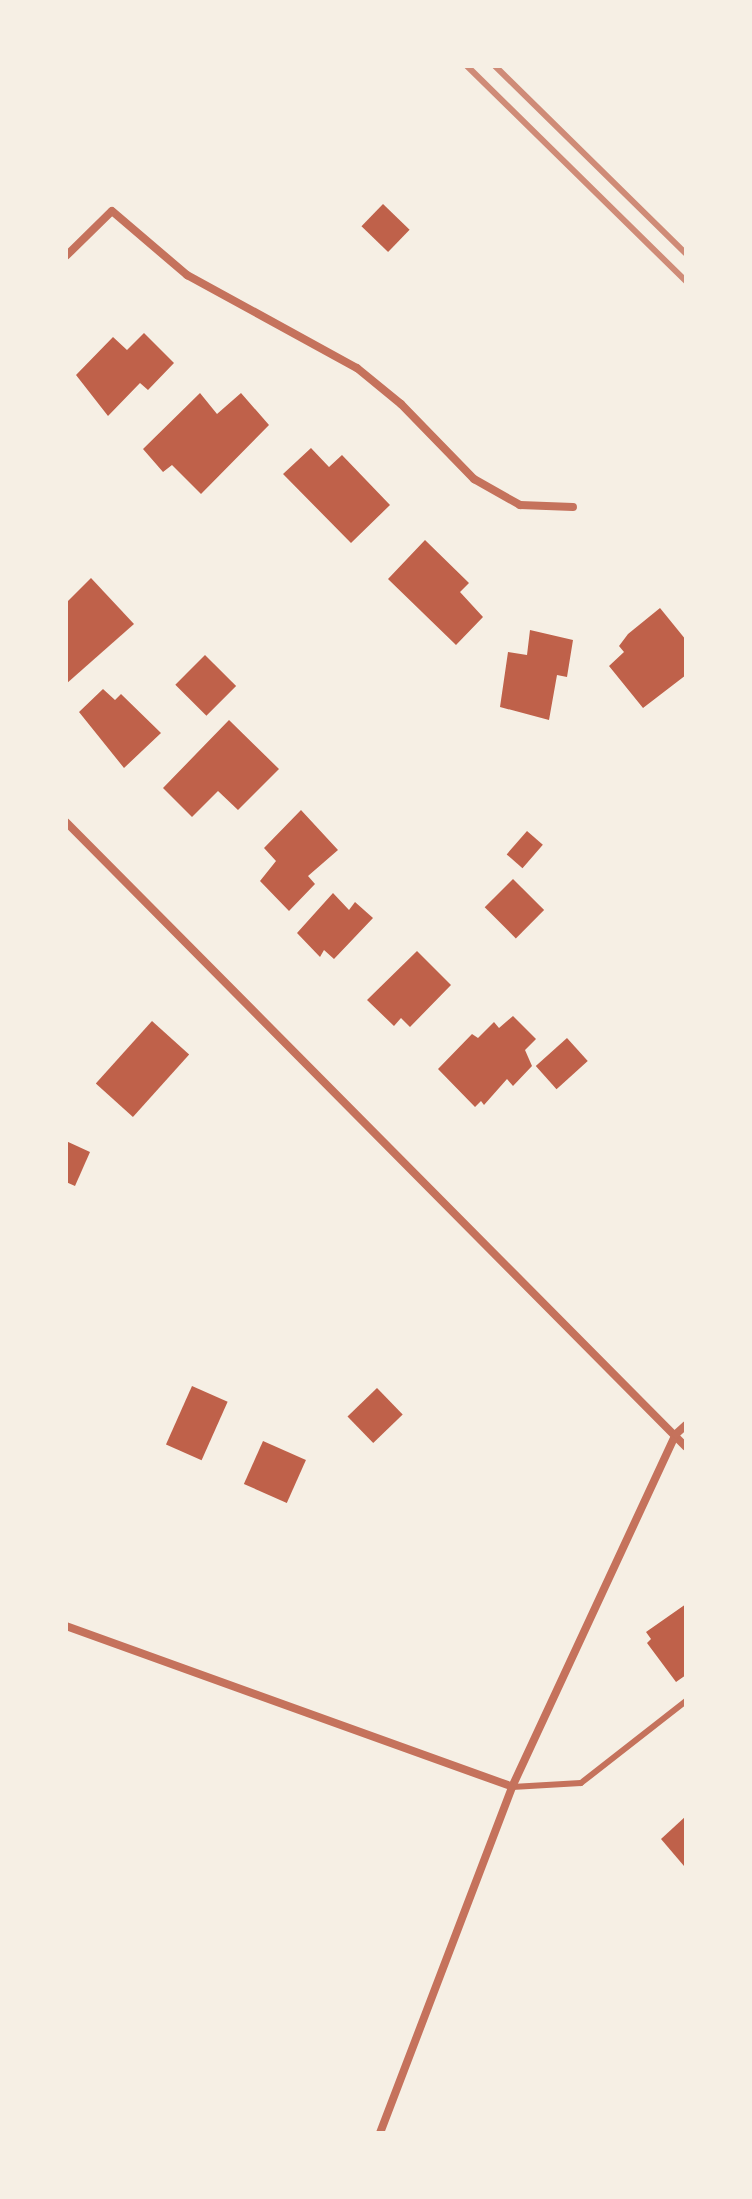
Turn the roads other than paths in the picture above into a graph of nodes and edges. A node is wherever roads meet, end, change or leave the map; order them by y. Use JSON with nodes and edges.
{"nodes":[{"id":1,"x":66,"y":256,"type":"edge"},
{"id":2,"x":573,"y":507,"type":"dead end"},
{"id":3,"x":66,"y":822,"type":"edge"},
{"id":4,"x":686,"y":1425,"type":"edge"},
{"id":5,"x":676,"y":1434,"type":"junction"},
{"id":6,"x":686,"y":1447,"type":"edge"},
{"id":7,"x":66,"y":1626,"type":"edge"},
{"id":8,"x":686,"y":1701,"type":"edge"},
{"id":9,"x":512,"y":1787,"type":"junction"},
{"id":10,"x":380,"y":2133,"type":"edge"}],
"edges":[{"from":1,"to":2,"type":"street"},
{"from":3,"to":5,"type":"street"},
{"from":4,"to":5,"type":"street"},
{"from":5,"to":6,"type":"street"},
{"from":5,"to":9,"type":"street"},
{"from":7,"to":9,"type":"street"},
{"from":8,"to":9,"type":"lane"},
{"from":9,"to":10,"type":"street"}]}
